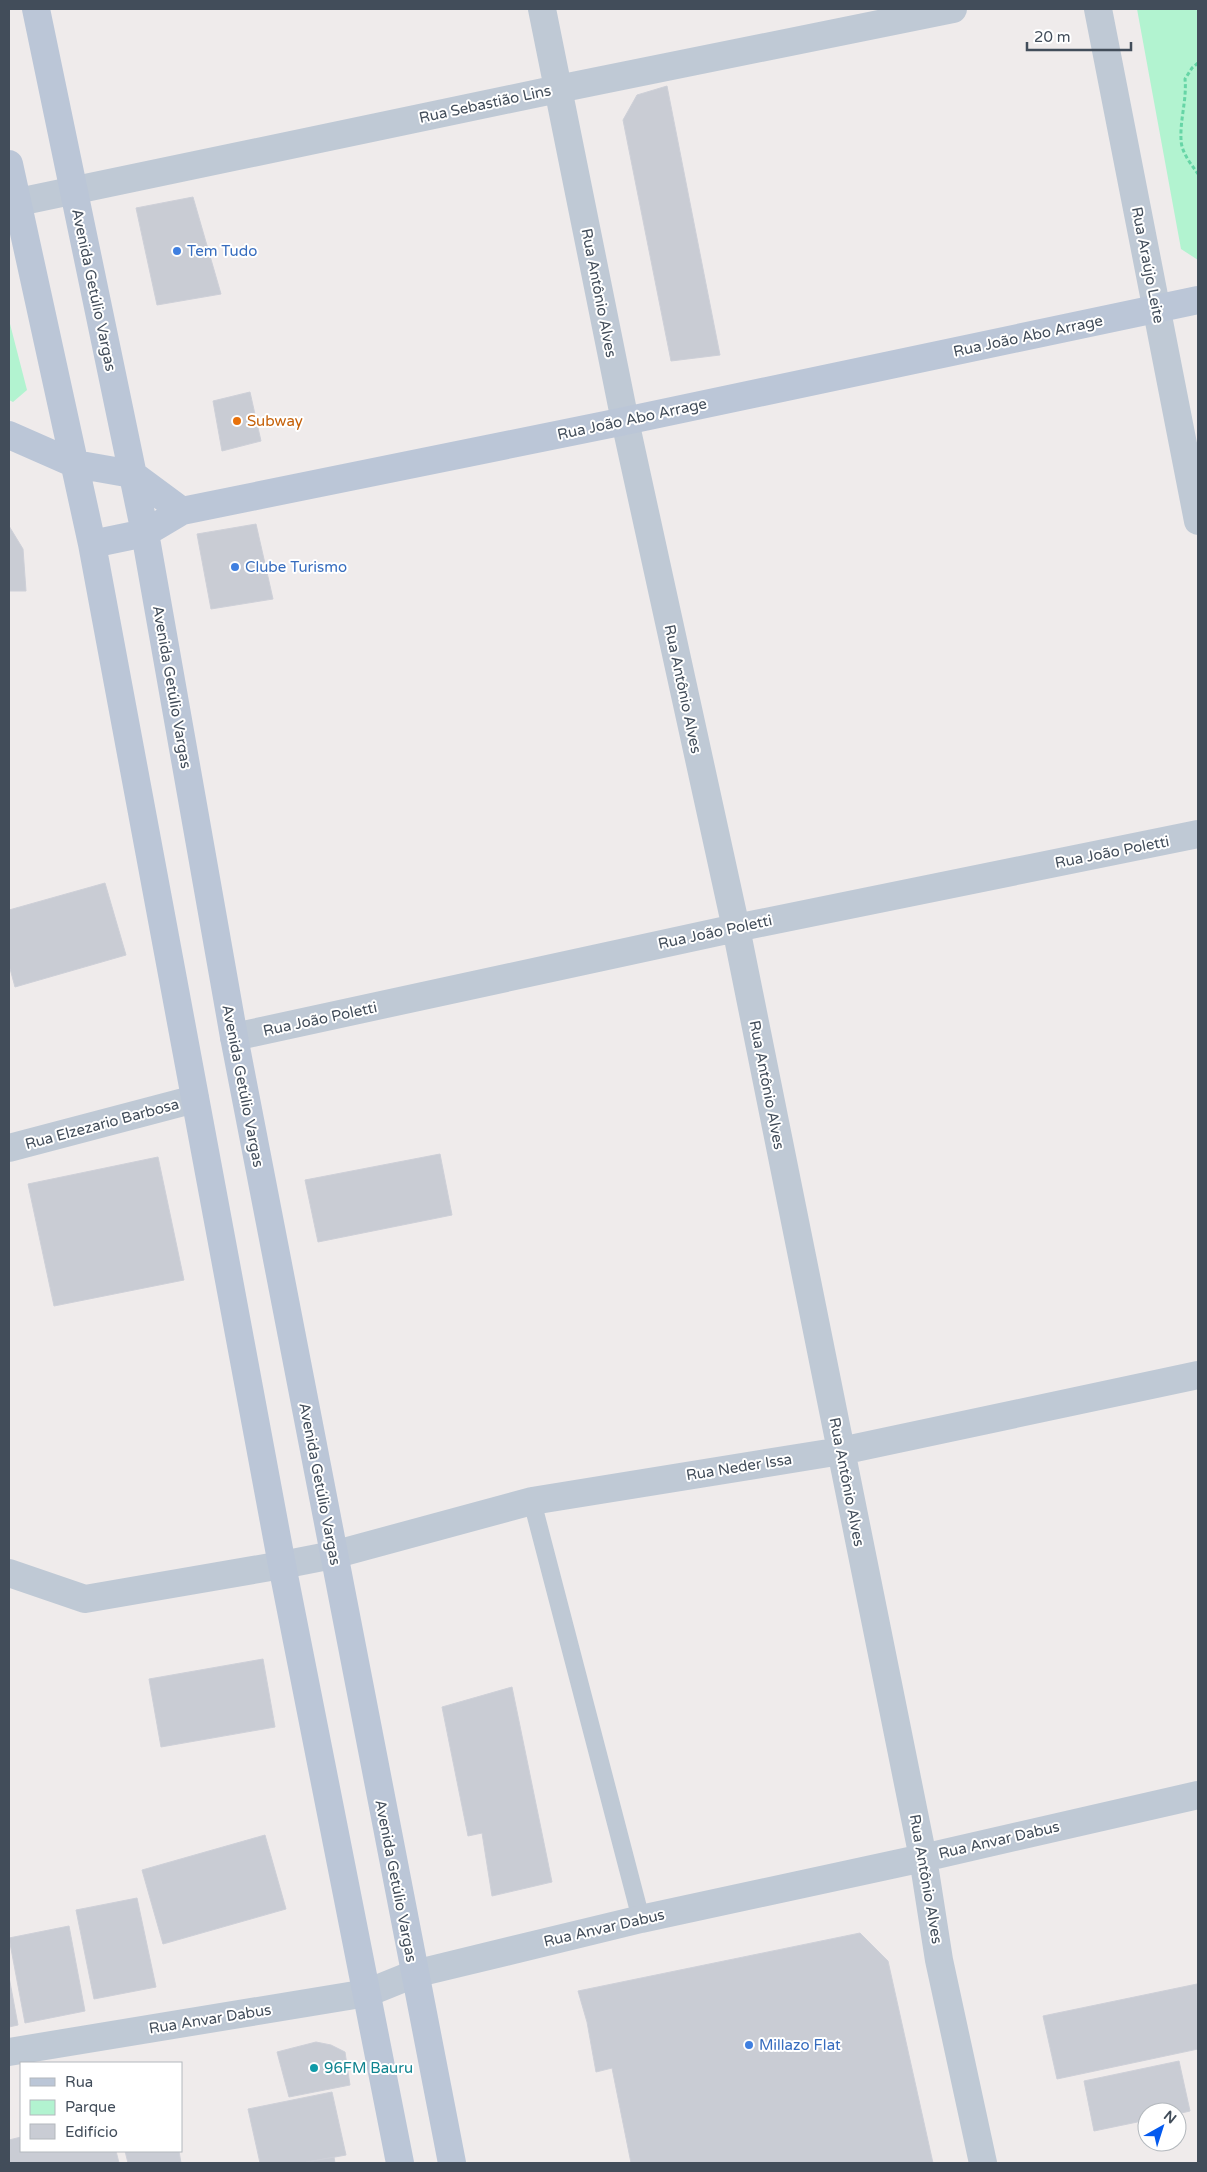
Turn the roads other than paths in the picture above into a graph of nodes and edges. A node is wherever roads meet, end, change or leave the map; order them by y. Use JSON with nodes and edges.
{"nodes":[{"id":1,"x":36,"y":9,"type":"edge"},
{"id":2,"x":542,"y":9,"type":"edge"},
{"id":3,"x":953,"y":9,"type":"edge"},
{"id":4,"x":1098,"y":9,"type":"edge"},
{"id":5,"x":558,"y":89,"type":"junction"},
{"id":6,"x":9,"y":164,"type":"edge"},
{"id":7,"x":74,"y":192,"type":"junction"},
{"id":8,"x":13,"y":204,"type":"edge"},
{"id":9,"x":1198,"y":300,"type":"edge"},
{"id":10,"x":1157,"y":309,"type":"junction"},
{"id":11,"x":625,"y":421,"type":"junction"},
{"id":12,"x":9,"y":435,"type":"edge"},
{"id":13,"x":75,"y":464,"type":"junction"},
{"id":14,"x":132,"y":474,"type":"junction"},
{"id":15,"x":182,"y":511,"type":"junction"},
{"id":16,"x":1198,"y":521,"type":"edge"},
{"id":17,"x":145,"y":533,"type":"junction"},
{"id":18,"x":92,"y":544,"type":"junction"},
{"id":19,"x":1198,"y":834,"type":"edge"},
{"id":20,"x":736,"y":928,"type":"junction"},
{"id":21,"x":234,"y":1038,"type":"junction"},
{"id":22,"x":195,"y":1099,"type":"junction"},
{"id":23,"x":9,"y":1148,"type":"edge"},
{"id":24,"x":1198,"y":1376,"type":"edge"},
{"id":25,"x":841,"y":1451,"type":"junction"},
{"id":26,"x":532,"y":1501,"type":"junction"},
{"id":27,"x":333,"y":1555,"type":"junction"},
{"id":28,"x":282,"y":1565,"type":"junction"},
{"id":29,"x":9,"y":1573,"type":"edge"},
{"id":30,"x":1198,"y":1795,"type":"edge"},
{"id":31,"x":923,"y":1858,"type":"junction"},
{"id":32,"x":641,"y":1919,"type":"junction"},
{"id":33,"x":414,"y":1974,"type":"junction"},
{"id":34,"x":367,"y":1993,"type":"junction"},
{"id":35,"x":9,"y":2052,"type":"edge"},
{"id":36,"x":400,"y":2163,"type":"edge"},
{"id":37,"x":452,"y":2163,"type":"edge"},
{"id":38,"x":983,"y":2163,"type":"edge"}],
"edges":[{"from":1,"to":7,"type":"main road","name":"Avenida Getúlio Vargas"},
{"from":2,"to":5,"type":"street","name":"Rua Antônio Alves"},
{"from":3,"to":5,"type":"street","name":"Rua Sebastião Lins"},
{"from":4,"to":10,"type":"street","name":"Rua Araújo Leite"},
{"from":5,"to":7,"type":"street","name":"Rua Sebastião Lins"},
{"from":5,"to":11,"type":"street","name":"Rua Antônio Alves"},
{"from":6,"to":8,"type":"main road"},
{"from":7,"to":8,"type":"street","name":"Rua Sebastião Lins"},
{"from":7,"to":14,"type":"main road","name":"Avenida Getúlio Vargas"},
{"from":8,"to":13,"type":"main road"},
{"from":9,"to":10,"type":"main road","name":"Rua João Abo Arrage"},
{"from":10,"to":11,"type":"main road","name":"Rua João Abo Arrage"},
{"from":10,"to":16,"type":"street","name":"Rua Araújo Leite"},
{"from":11,"to":15,"type":"main road","name":"Rua João Abo Arrage"},
{"from":11,"to":20,"type":"street","name":"Rua Antônio Alves"},
{"from":12,"to":13,"type":"main road"},
{"from":13,"to":14,"type":"main road"},
{"from":13,"to":18,"type":"main road"},
{"from":14,"to":15,"type":"main road"},
{"from":14,"to":17,"type":"main road","name":"Avenida Getúlio Vargas"},
{"from":15,"to":17,"type":"main road","name":"Rua João Abo Arrage"},
{"from":17,"to":18,"type":"main road","name":"Rua João Abo Arrage"},
{"from":17,"to":21,"type":"main road","name":"Avenida Getúlio Vargas"},
{"from":18,"to":22,"type":"main road"},
{"from":19,"to":20,"type":"street","name":"Rua João Poletti"},
{"from":20,"to":21,"type":"street","name":"Rua João Poletti"},
{"from":20,"to":25,"type":"street","name":"Rua Antônio Alves"},
{"from":21,"to":27,"type":"main road","name":"Avenida Getúlio Vargas"},
{"from":22,"to":23,"type":"street","name":"Rua Elzezario Barbosa"},
{"from":22,"to":28,"type":"main road"},
{"from":24,"to":25,"type":"street","name":"Rua Neder Issa"},
{"from":25,"to":26,"type":"street","name":"Rua Neder Issa"},
{"from":25,"to":31,"type":"street","name":"Rua Antônio Alves"},
{"from":26,"to":27,"type":"street","name":"Rua Neder Issa"},
{"from":26,"to":32,"type":"lane"},
{"from":27,"to":28,"type":"street","name":"Rua Neder Issa"},
{"from":27,"to":33,"type":"main road","name":"Avenida Getúlio Vargas"},
{"from":28,"to":29,"type":"street","name":"Rua Neder Issa"},
{"from":28,"to":34,"type":"main road"},
{"from":30,"to":31,"type":"street","name":"Rua Anvar Dabus"},
{"from":31,"to":32,"type":"street","name":"Rua Anvar Dabus"},
{"from":31,"to":38,"type":"street","name":"Rua Antônio Alves"},
{"from":32,"to":33,"type":"street","name":"Rua Anvar Dabus"},
{"from":33,"to":34,"type":"street","name":"Rua Anvar Dabus"},
{"from":33,"to":37,"type":"main road","name":"Avenida Getúlio Vargas"},
{"from":34,"to":35,"type":"street","name":"Rua Anvar Dabus"},
{"from":34,"to":36,"type":"main road"}]}
